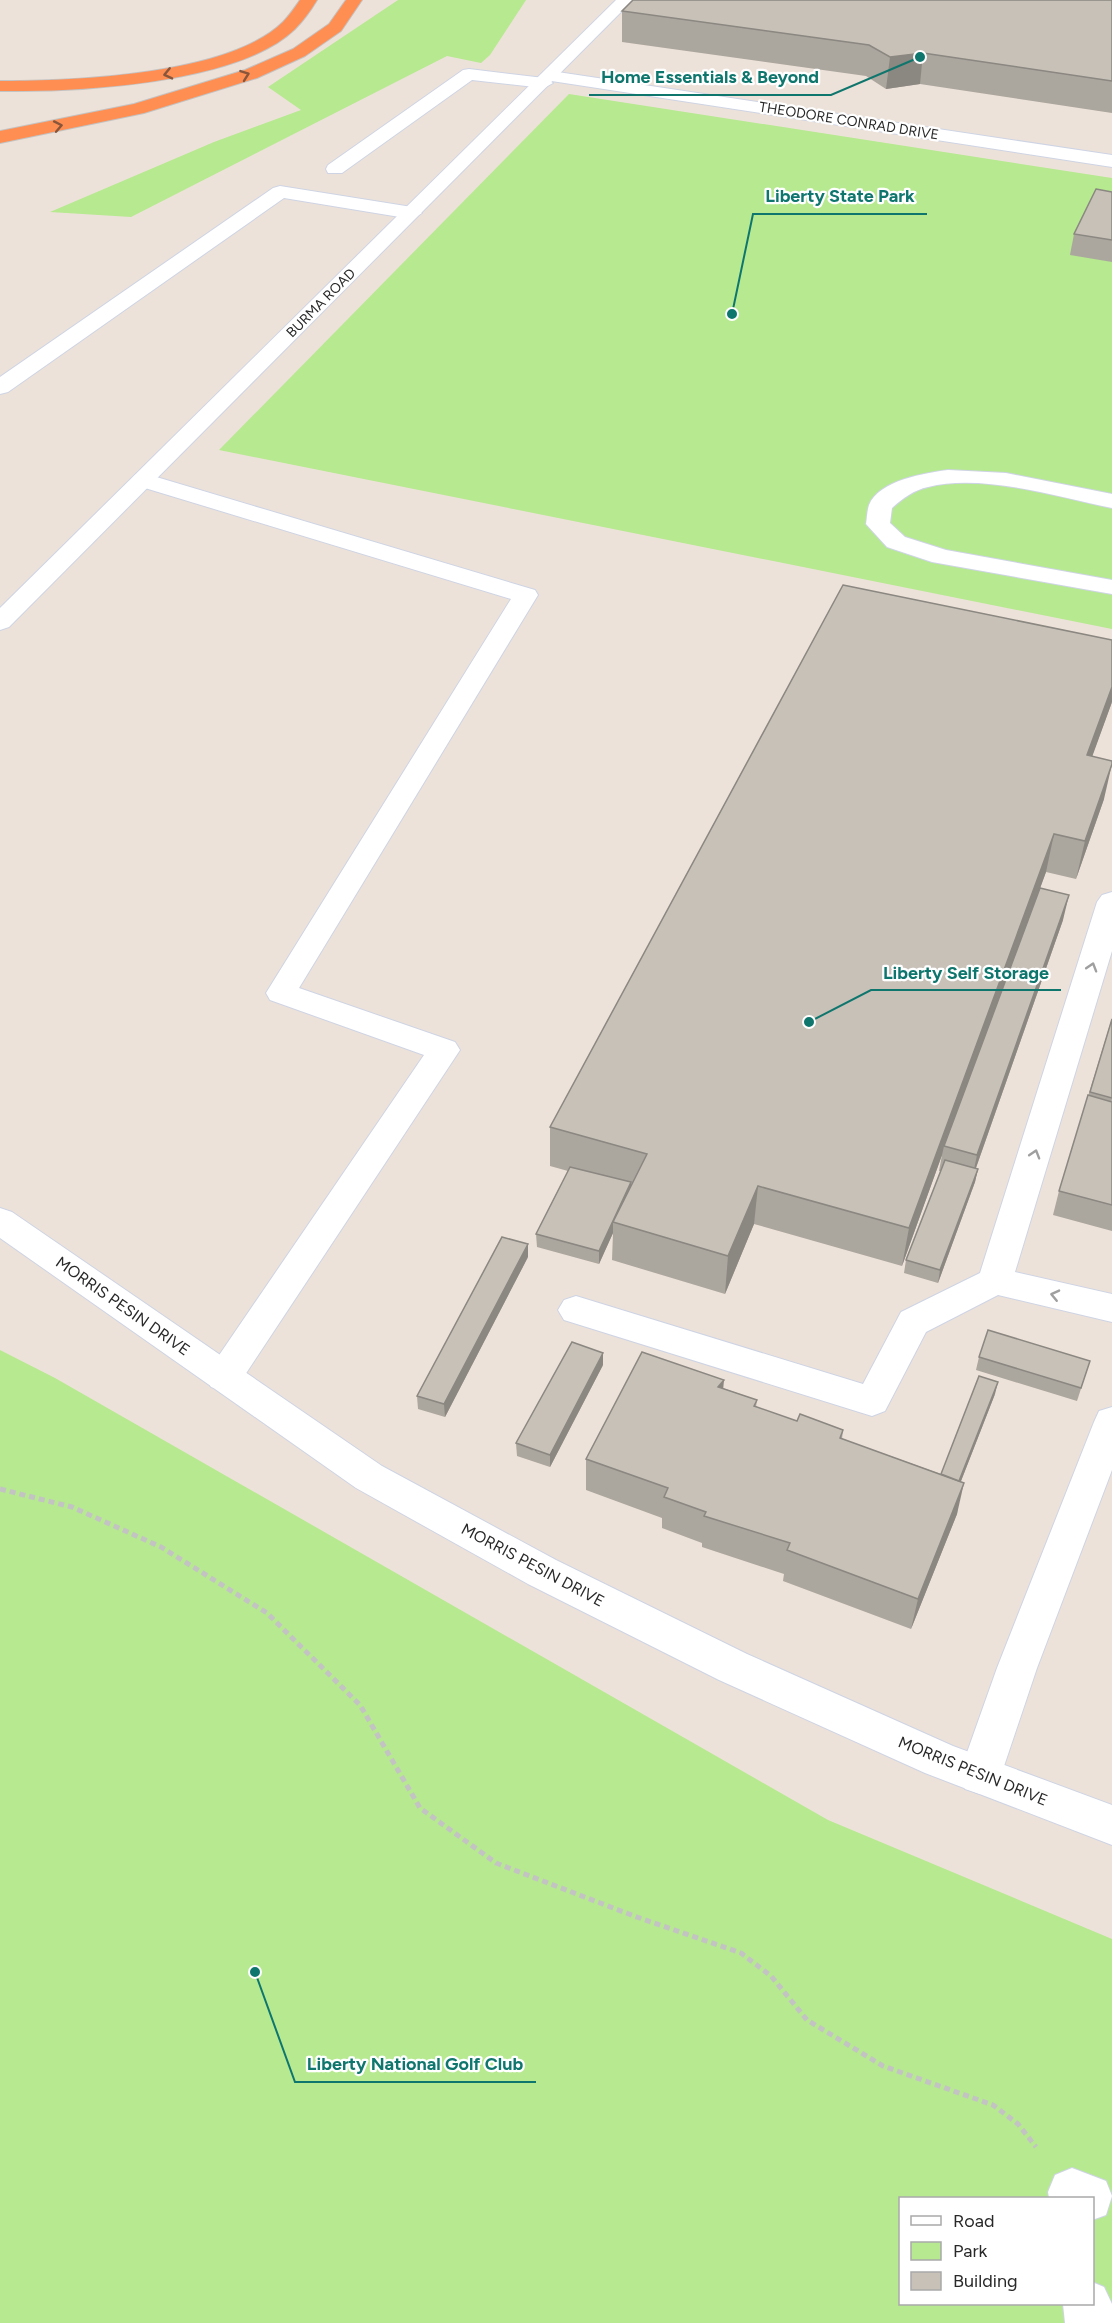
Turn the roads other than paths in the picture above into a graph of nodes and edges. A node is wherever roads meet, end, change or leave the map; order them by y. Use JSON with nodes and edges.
{"nodes":[{"id":1,"x":309,"y":0,"type":"edge"},
{"id":2,"x":354,"y":0,"type":"edge"},
{"id":3,"x":625,"y":0,"type":"edge"},
{"id":4,"x":547,"y":79,"type":"junction"},
{"id":5,"x":0,"y":86,"type":"edge"},
{"id":6,"x":0,"y":137,"type":"edge"},
{"id":7,"x":1112,"y":161,"type":"edge"},
{"id":8,"x":335,"y":169,"type":"dead end"},
{"id":9,"x":412,"y":213,"type":"junction"},
{"id":10,"x":0,"y":387,"type":"edge"},
{"id":11,"x":143,"y":480,"type":"junction"},
{"id":12,"x":1112,"y":501,"type":"edge"},
{"id":13,"x":1112,"y":587,"type":"edge"},
{"id":14,"x":5,"y":614,"type":"edge"},
{"id":15,"x":1112,"y":903,"type":"edge"},
{"id":16,"x":0,"y":1221,"type":"edge"},
{"id":17,"x":995,"y":1281,"type":"junction"},
{"id":18,"x":1112,"y":1308,"type":"edge"},
{"id":19,"x":576,"y":1310,"type":"dead end"},
{"id":20,"x":224,"y":1377,"type":"junction"},
{"id":21,"x":1112,"y":1422,"type":"edge"},
{"id":22,"x":981,"y":1775,"type":"junction"},
{"id":23,"x":1112,"y":1825,"type":"edge"},
{"id":24,"x":1087,"y":2305,"type":"edge"},
{"id":25,"x":1090,"y":2323,"type":"edge"}],
"edges":[{"from":1,"to":5,"type":"highway","one_way":true},
{"from":6,"to":2,"type":"highway","one_way":true},
{"from":3,"to":4,"type":"street","name":"BURMA ROAD"},
{"from":4,"to":7,"type":"street","name":"THEODORE CONRAD DRIVE"},
{"from":4,"to":8,"type":"street","name":"THEODORE CONRAD DRIVE"},
{"from":4,"to":9,"type":"street","name":"BURMA ROAD"},
{"from":9,"to":10,"type":"street"},
{"from":9,"to":11,"type":"street","name":"BURMA ROAD"},
{"from":11,"to":14,"type":"street","name":"BURMA ROAD"},
{"from":11,"to":20,"type":"street"},
{"from":12,"to":13,"type":"street"},
{"from":17,"to":15,"type":"street","one_way":true},
{"from":16,"to":20,"type":"street","name":"MORRIS PESIN DRIVE"},
{"from":18,"to":17,"type":"street","one_way":true},
{"from":17,"to":19,"type":"street"},
{"from":20,"to":22,"type":"street","name":"MORRIS PESIN DRIVE"},
{"from":21,"to":22,"type":"street"},
{"from":22,"to":23,"type":"street","name":"MORRIS PESIN DRIVE"},
{"from":24,"to":25,"type":"street"}]}
